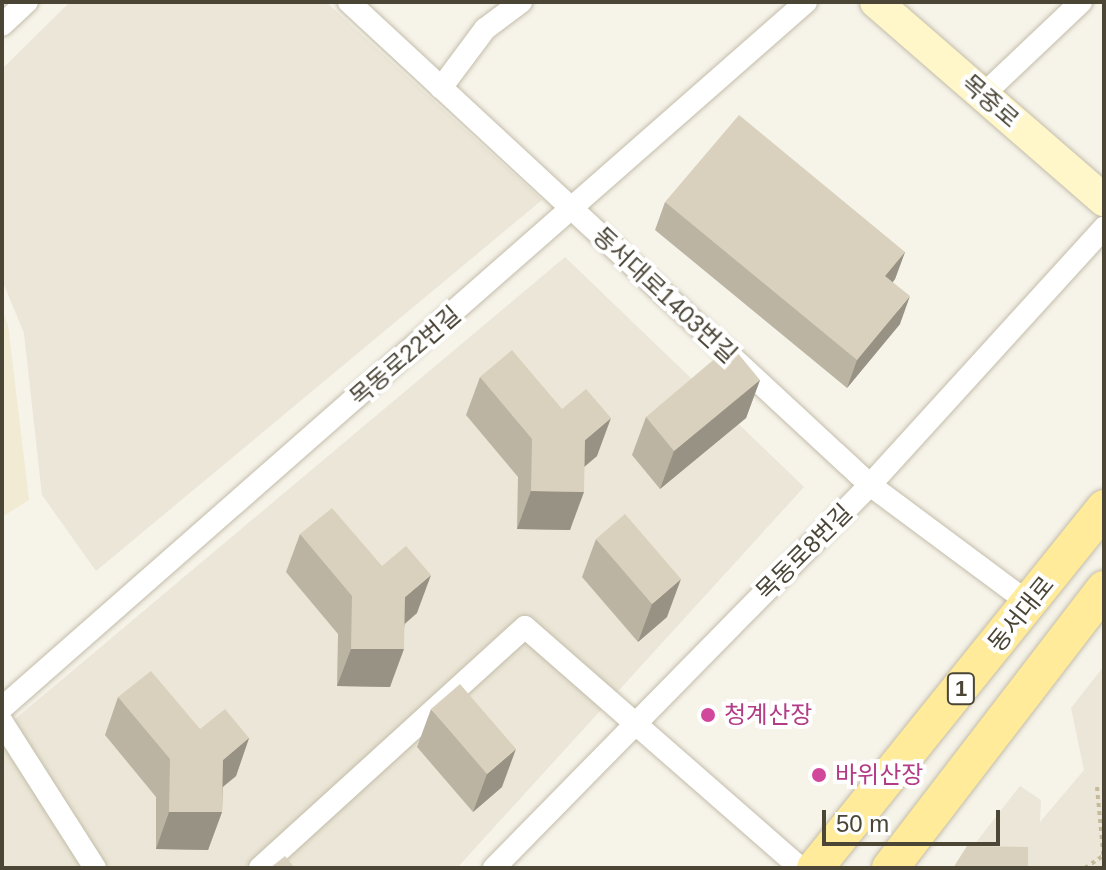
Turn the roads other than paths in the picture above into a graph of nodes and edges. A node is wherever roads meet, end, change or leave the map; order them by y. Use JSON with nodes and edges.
{"nodes":[{"id":1,"x":349,"y":2,"type":"edge"},
{"id":2,"x":521,"y":2,"type":"edge"},
{"id":3,"x":806,"y":2,"type":"edge"},
{"id":4,"x":876,"y":2,"type":"edge"},
{"id":5,"x":1081,"y":2,"type":"edge"},
{"id":6,"x":441,"y":88,"type":"junction"},
{"id":7,"x":983,"y":95,"type":"junction"},
{"id":8,"x":1104,"y":200,"type":"edge"},
{"id":9,"x":572,"y":209,"type":"junction"},
{"id":10,"x":1104,"y":228,"type":"edge"},
{"id":11,"x":870,"y":485,"type":"junction"},
{"id":12,"x":1104,"y":508,"type":"edge"},
{"id":13,"x":1104,"y":589,"type":"edge"},
{"id":14,"x":1030,"y":604,"type":"junction"},
{"id":15,"x":2,"y":708,"type":"edge"},
{"id":16,"x":2,"y":722,"type":"edge"},
{"id":17,"x":633,"y":723,"type":"junction"},
{"id":18,"x":95,"y":868,"type":"edge"},
{"id":19,"x":260,"y":868,"type":"edge"},
{"id":20,"x":494,"y":868,"type":"edge"},
{"id":21,"x":800,"y":868,"type":"edge"},
{"id":22,"x":815,"y":868,"type":"edge"},
{"id":23,"x":890,"y":868,"type":"edge"}],
"edges":[{"from":1,"to":6,"type":"street","name":"동서대로1403번길"},
{"from":2,"to":6,"type":"street"},
{"from":3,"to":9,"type":"street","name":"목동로22번길"},
{"from":4,"to":7,"type":"street","name":"목중로"},
{"from":5,"to":7,"type":"street"},
{"from":6,"to":9,"type":"street","name":"동서대로1403번길"},
{"from":7,"to":8,"type":"street","name":"목중로"},
{"from":9,"to":11,"type":"street","name":"동서대로1403번길"},
{"from":9,"to":15,"type":"street","name":"목동로22번길"},
{"from":10,"to":11,"type":"street","name":"목동로8번길"},
{"from":11,"to":14,"type":"street","name":"동서대로1403번길"},
{"from":11,"to":17,"type":"street","name":"목동로8번길"},
{"from":12,"to":14,"type":"main road","name":"동서대로","number":"1"},
{"from":13,"to":23,"type":"main road","name":"동서대로","number":"1"},
{"from":14,"to":22,"type":"main road","name":"동서대로","number":"1"},
{"from":16,"to":18,"type":"street"},
{"from":17,"to":19,"type":"street"},
{"from":17,"to":20,"type":"street","name":"목동로8번길"},
{"from":17,"to":21,"type":"street"}]}
